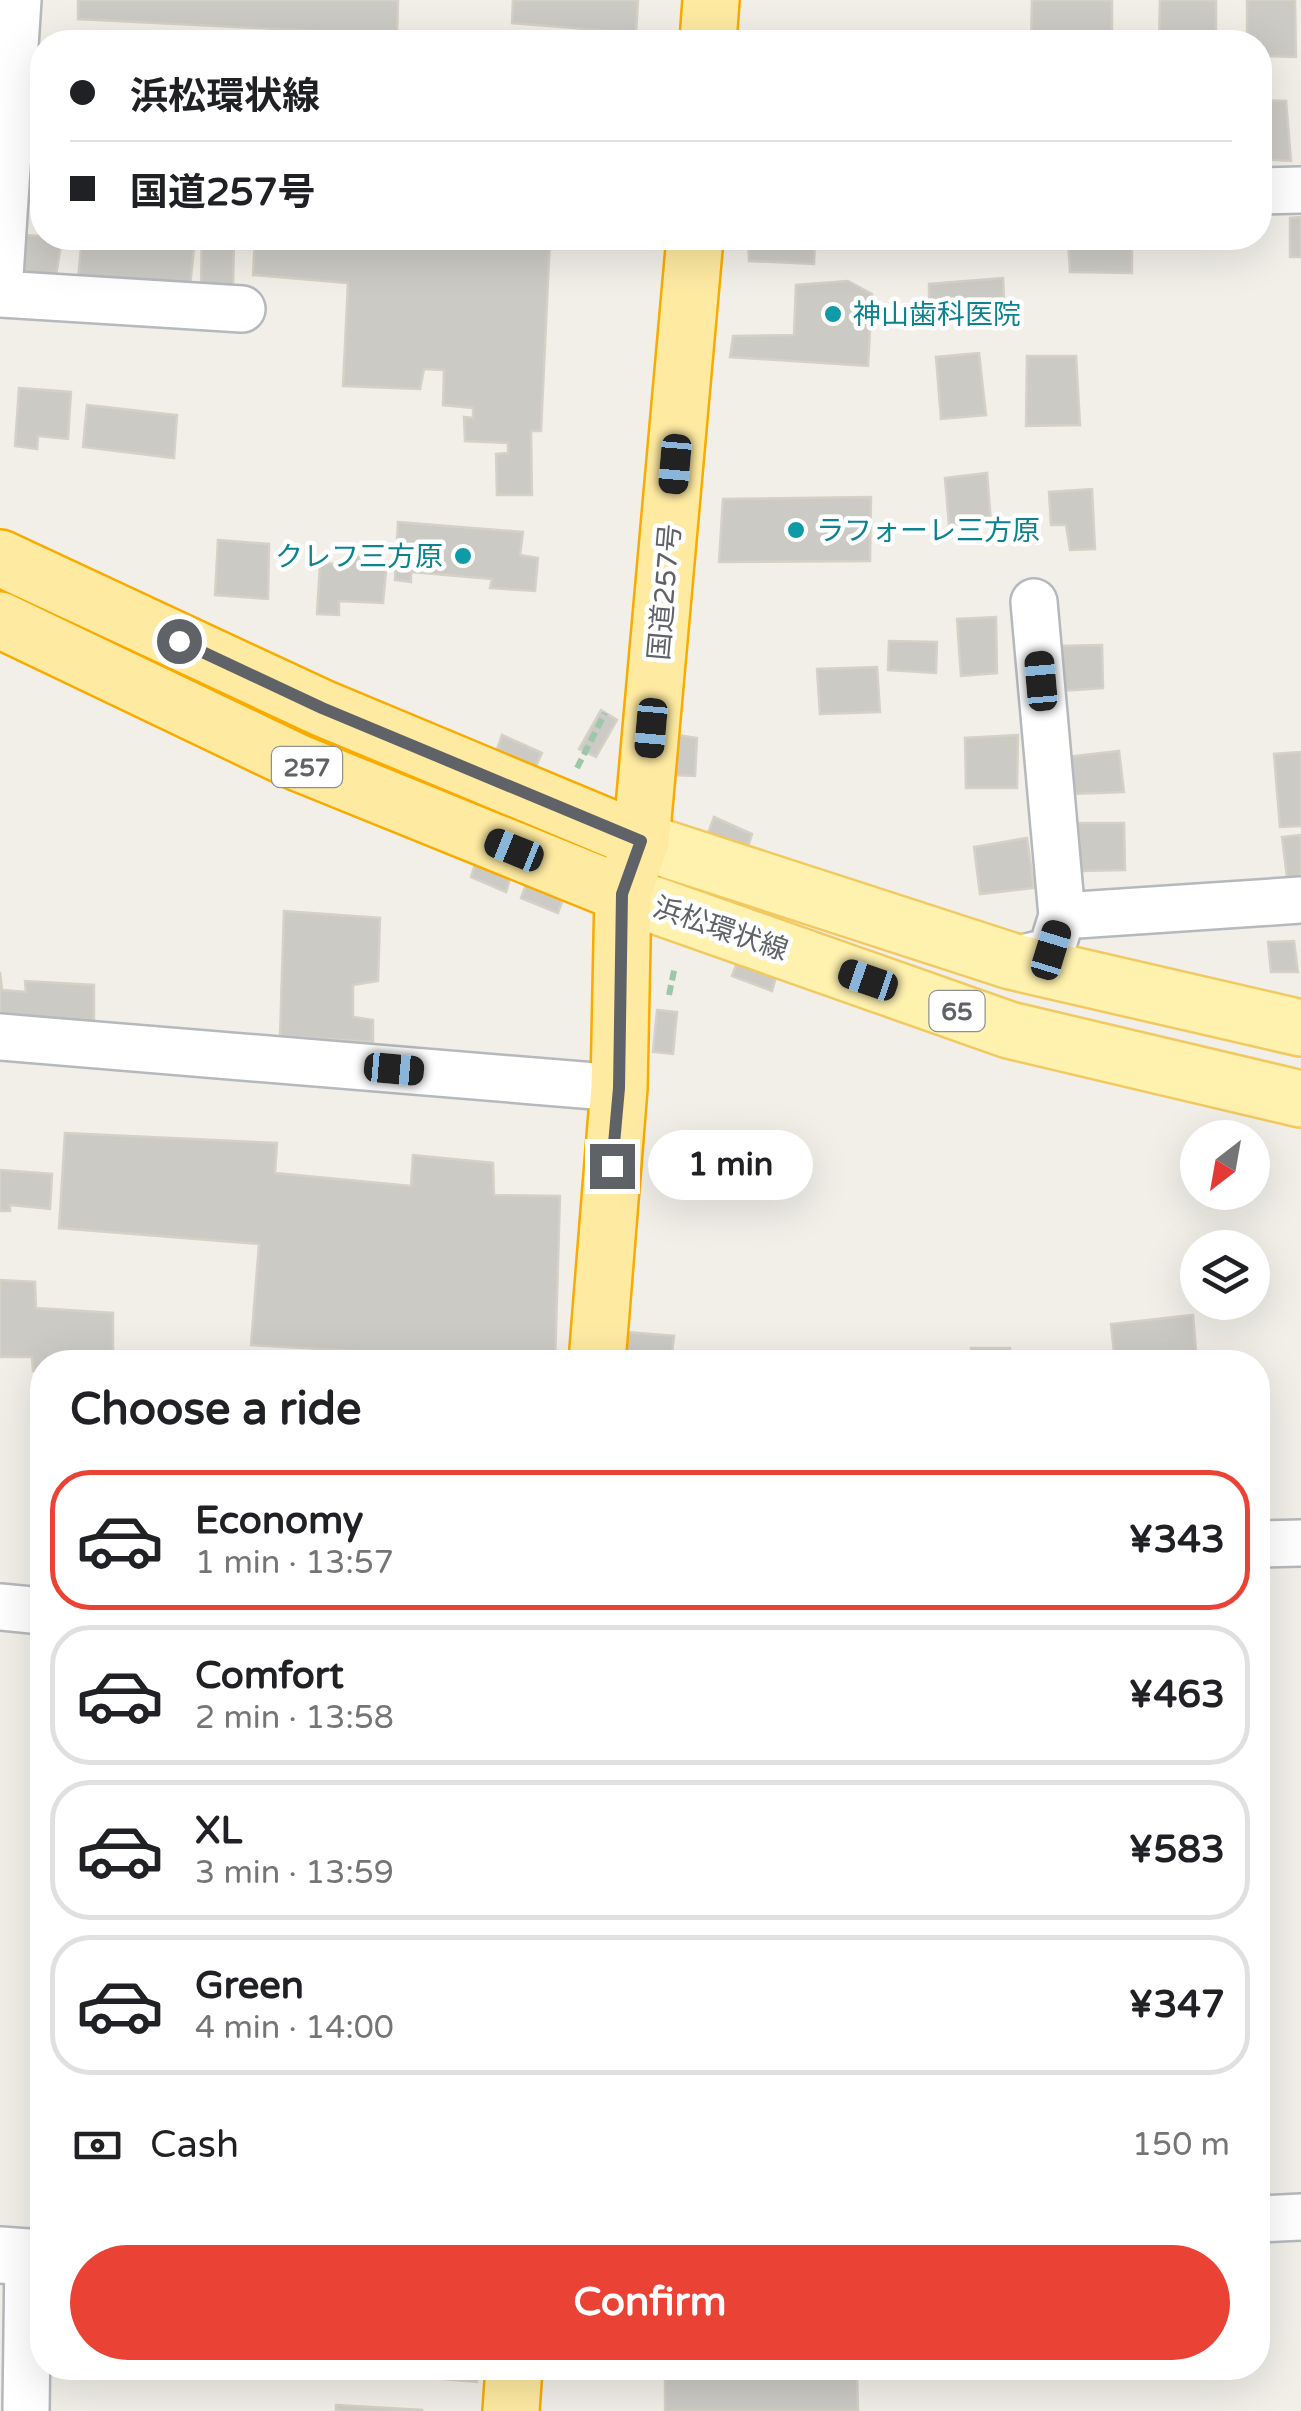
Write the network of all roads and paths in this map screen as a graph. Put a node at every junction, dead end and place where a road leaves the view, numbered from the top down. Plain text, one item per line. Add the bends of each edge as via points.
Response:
1 (18, 0) edge
2 (711, 0) edge
3 (709, 30) edge
4 (4, 179) edge
5 (1272, 190) edge
6 (1301, 190) edge
7 (695, 250) edge
8 (0, 276) edge
9 (0, 294) edge
10 (242, 309) dead end
11 (0, 558) edge
12 (1034, 602) dead end
13 (0, 620) edge
14 (613, 698) dead end
15 (570, 784) dead end
16 (641, 841) junction
17 (622, 894) junction
18 (1301, 900) edge
19 (1062, 916) junction
20 (1011, 961) junction
21 (1301, 1028) edge
22 (0, 1037) edge
23 (619, 1088) junction
24 (1301, 1099) edge
25 (597, 1350) edge
26 (1301, 1543) edge
27 (1270, 1544) edge
28 (0, 1607) edge
29 (30, 1610) edge
30 (1301, 2217) edge
31 (1270, 2218) edge
32 (24, 2257) edge
33 (513, 2380) edge
34 (26, 2411) edge
35 (510, 2411) edge

1 - 4 street
2 - 3 highway
4 - 8 street
5 - 6 street
7 - 16 highway, 国道257号
9 - 10 street
11 - 16 highway, 浜松環状線 / 257 via 322,708
12 - 19 street
13 - 17 highway, 浜松環状線 / 257 via 298,763
14 - 15 path
16 - 17 highway, 国道257号
16 - 20 main road, 浜松環状線 / 65
17 - 23 highway, 国道257号
17 - 24 main road, 浜松環状線 / 65 via 1009,1030
18 - 19 street
19 - 20 street via 1051,950
20 - 21 main road, 浜松環状線 / 65
22 - 23 street
23 - 25 highway, 国道257号
26 - 27 street
28 - 29 street
30 - 31 street
32 - 34 street
33 - 35 highway

